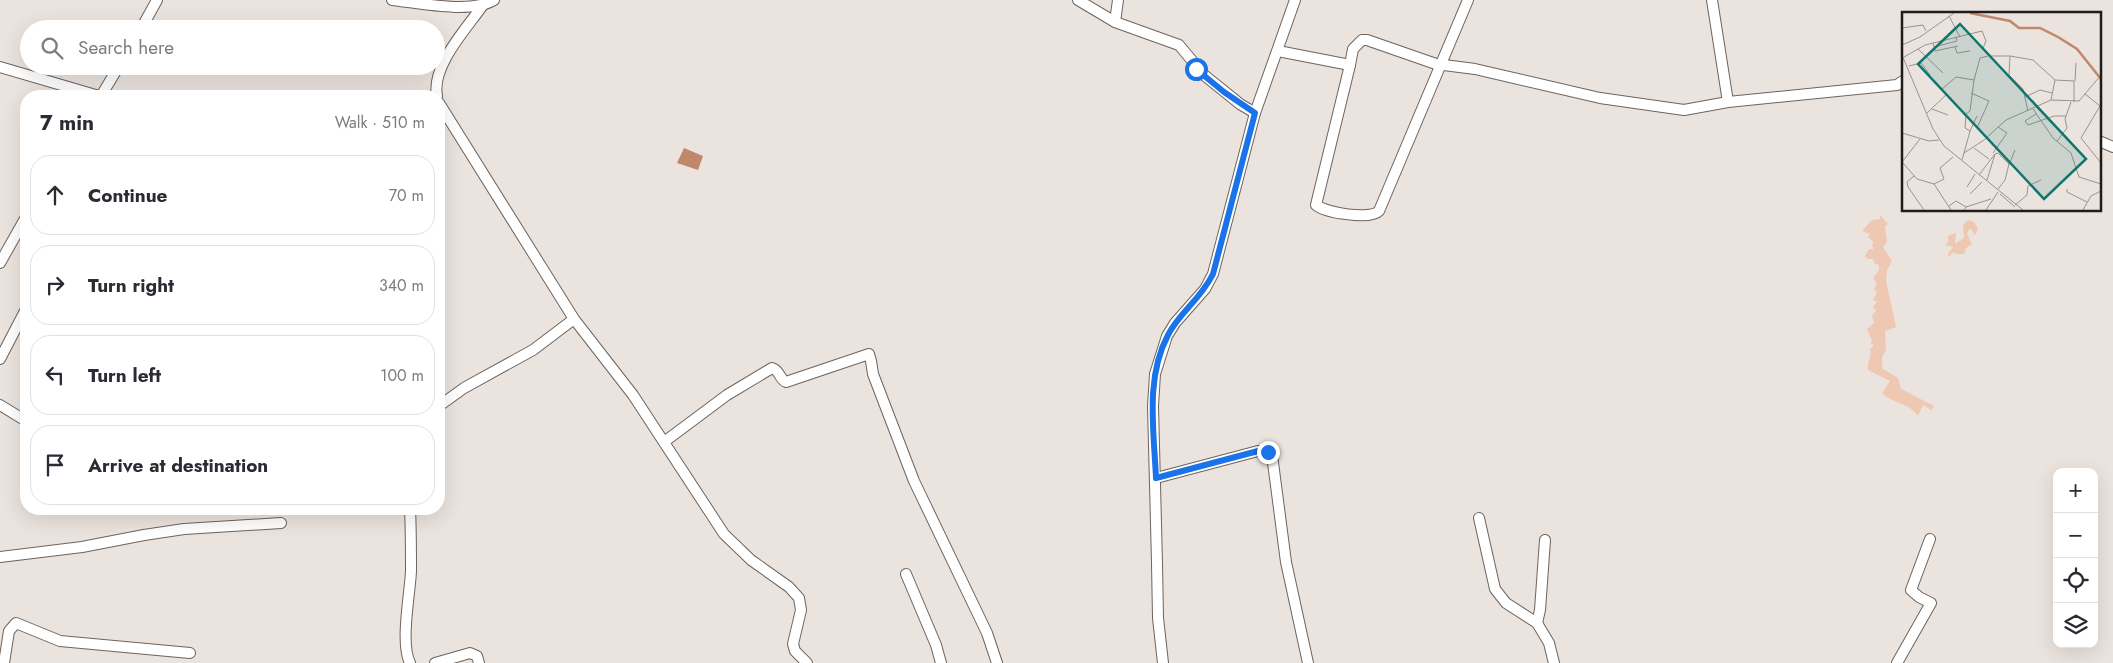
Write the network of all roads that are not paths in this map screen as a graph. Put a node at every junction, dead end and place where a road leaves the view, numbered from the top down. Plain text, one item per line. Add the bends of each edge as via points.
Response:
1 (157, 0) edge
2 (392, 0) edge
3 (494, 0) edge
4 (1078, 0) edge
5 (1118, 0) edge
6 (1295, 0) edge
7 (1468, 0) edge
8 (1712, 0) edge
9 (483, 5) junction
10 (146, 20) edge
11 (1115, 22) junction
12 (1278, 51) junction
13 (445, 61) edge
14 (1350, 65) junction
15 (1441, 65) junction
16 (0, 67) edge
17 (20, 73) edge
18 (28, 75) edge
19 (113, 75) edge
20 (439, 75) edge
21 (1902, 82) edge
22 (79, 90) edge
23 (104, 90) edge
24 (436, 90) edge
25 (1728, 102) junction
26 (445, 113) edge
27 (1255, 113) junction
28 (2100, 141) edge
29 (2113, 147) edge
30 (20, 228) edge
31 (0, 263) edge
32 (574, 319) junction
33 (20, 321) edge
34 (0, 359) edge
35 (445, 402) edge
36 (0, 405) edge
37 (20, 417) edge
38 (664, 442) junction
39 (1156, 478) junction
40 (410, 515) edge
41 (1479, 518) dead end
42 (281, 523) dead end
43 (1930, 539) dead end
44 (1545, 540) dead end
45 (0, 557) edge
46 (906, 574) dead end
47 (1537, 623) junction
48 (190, 652) dead end
49 (4, 663) edge
50 (410, 663) edge
51 (435, 663) edge
52 (479, 663) edge
53 (807, 663) edge
54 (941, 663) edge
55 (998, 663) edge
56 (1163, 663) edge
57 (1308, 663) edge
58 (1554, 663) edge
59 (1897, 663) edge

1 - 10 street
2 - 9 street via 452,6
3 - 9 street
4 - 11 street
5 - 11 street
6 - 12 street
7 - 15 street
8 - 25 street
9 - 13 street
11 - 27 street via 1179,45 1196,69
12 - 14 street
12 - 27 street
14 - 15 street via 1353,49 1362,40
14 - 15 street via 1316,205 1323,209 1371,216 1379,211
15 - 25 street via 1670,109 1693,110
16 - 17 street
18 - 22 street
19 - 23 street
20 - 24 street
21 - 25 street
26 - 32 street
27 - 39 street via 1213,274 1205,290 1175,323 1157,364 1153,406
28 - 29 street
30 - 31 street
32 - 35 street via 533,350
32 - 38 street via 633,395
33 - 34 street
36 - 37 street
38 - 53 street via 730,541 799,598 800,610 793,644 795,651
38 - 55 street via 727,395 772,368 786,382 869,354 872,374 914,481 987,633
39 - 56 street via 1158,609
39 - 57 street via 1258,451 1265,450 1272,455 1286,562
40 - 50 street via 411,572 406,636
41 - 47 street via 1495,589 1506,603
42 - 45 street via 184,530 82,548
43 - 59 street via 1911,590 1931,604
44 - 47 street
46 - 54 street
47 - 58 street via 1549,643
48 - 49 street via 60,641 16,623 9,631
51 - 52 street via 470,653 479,658

